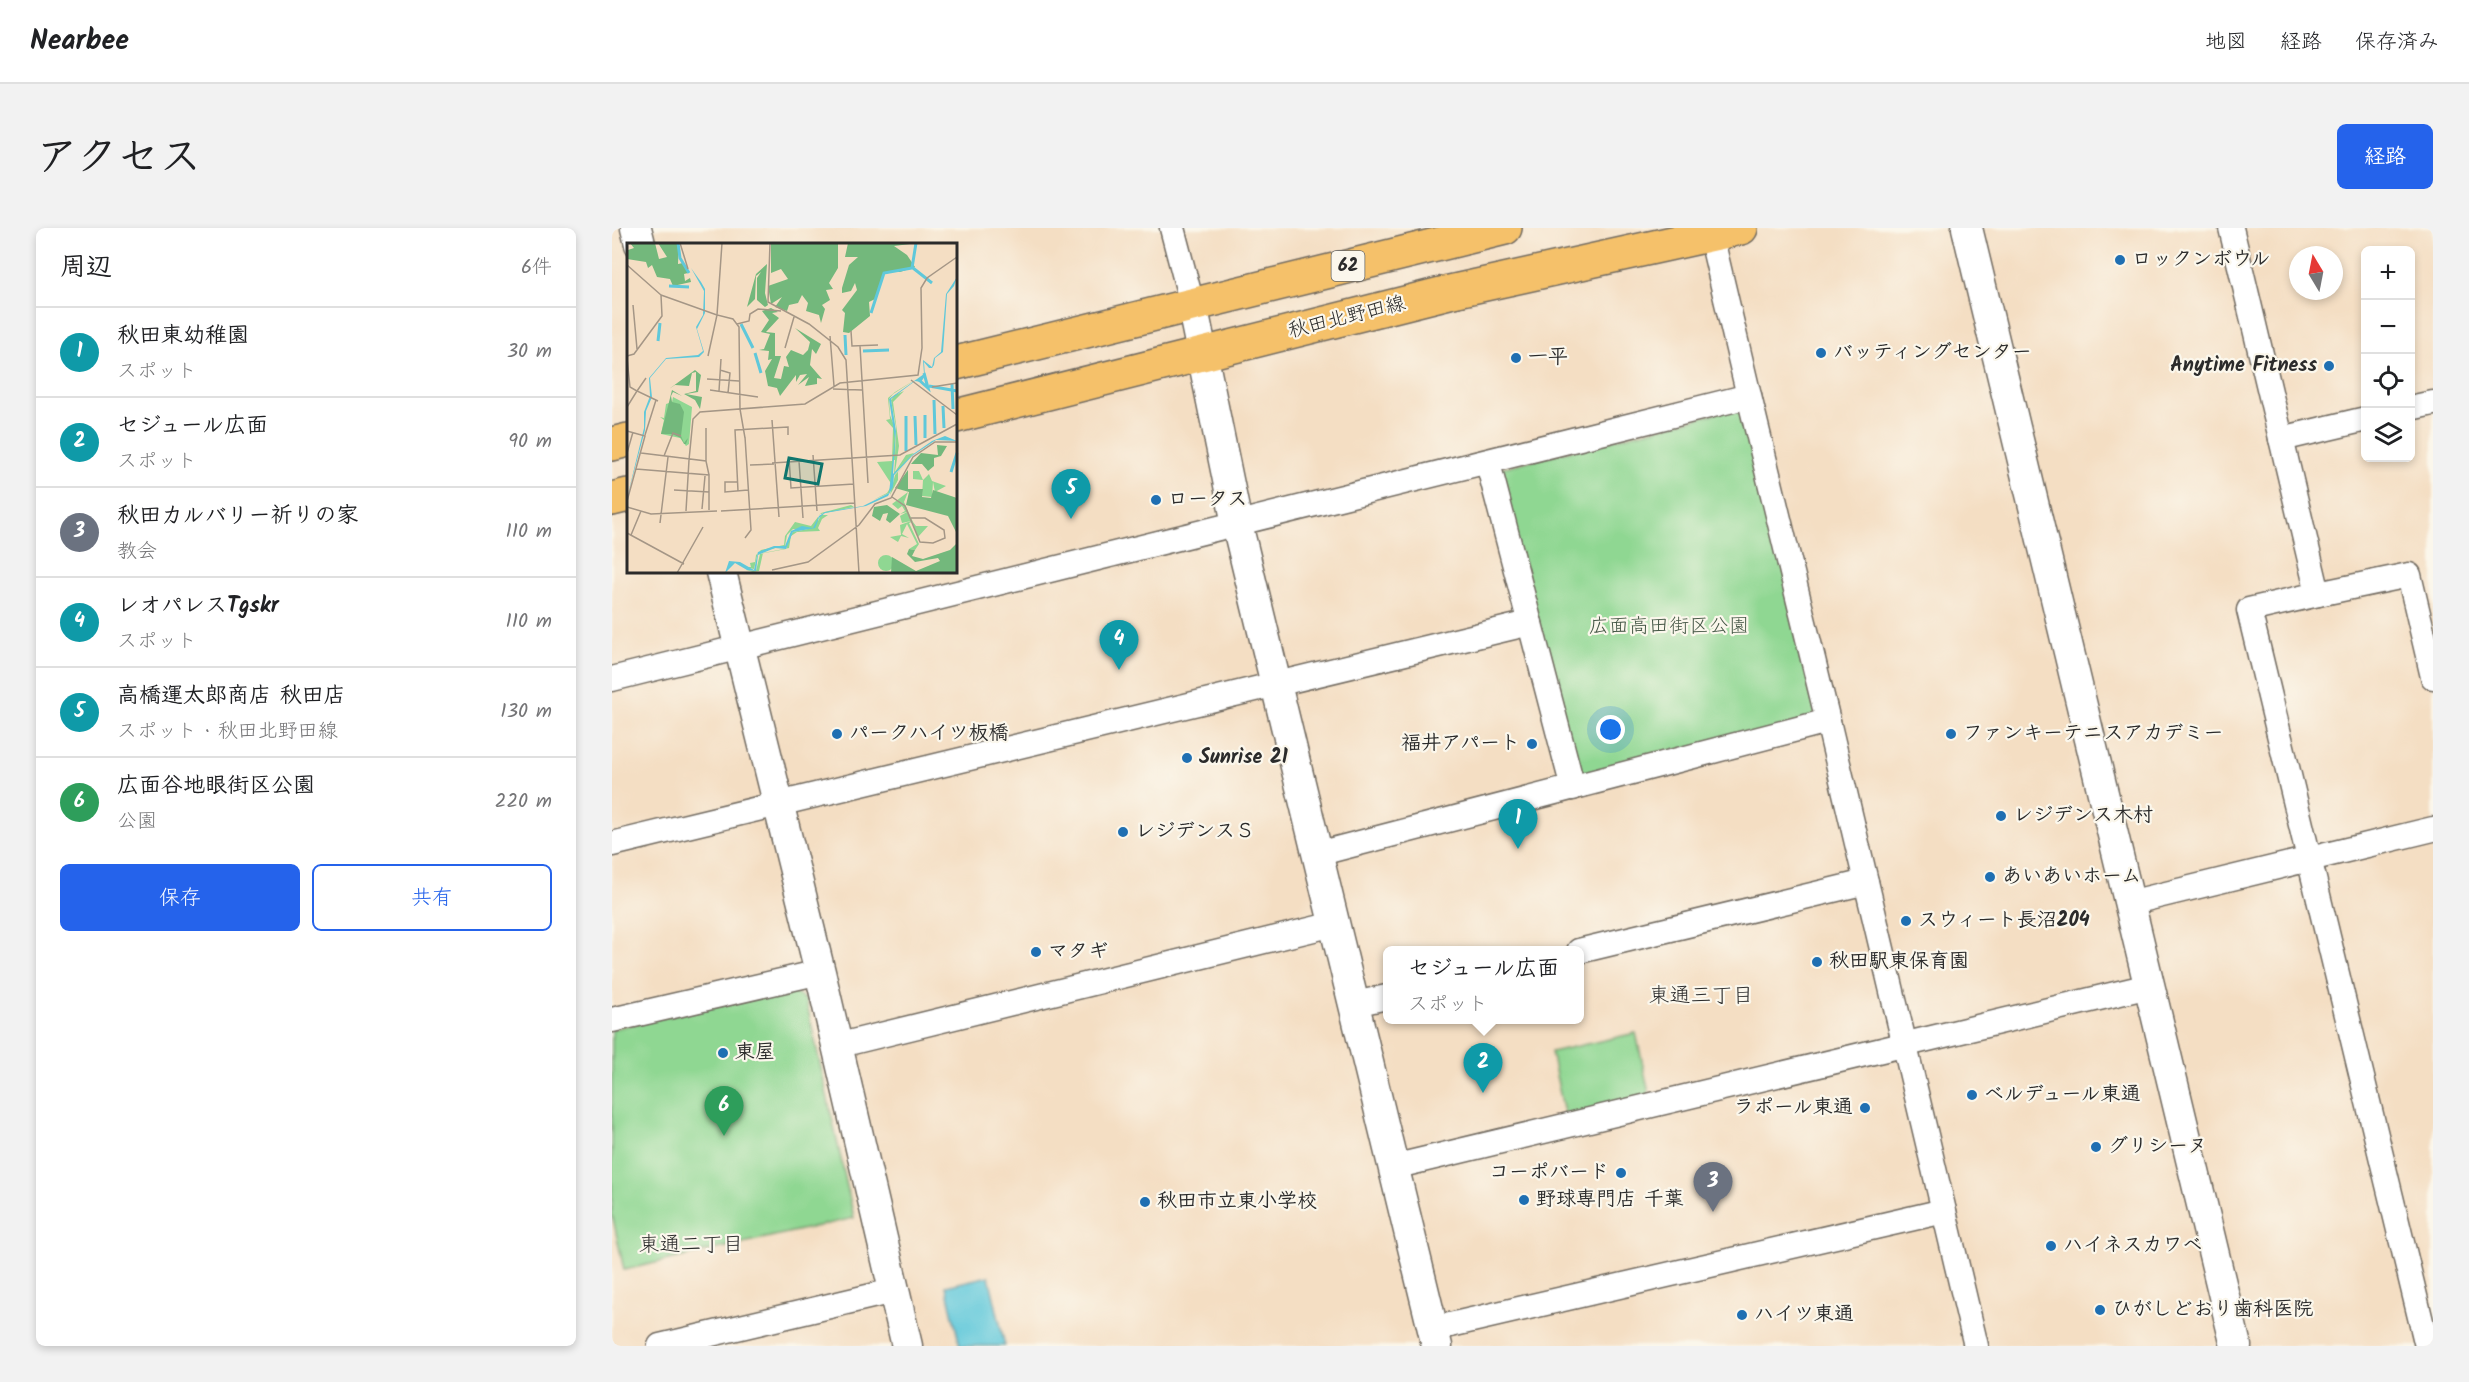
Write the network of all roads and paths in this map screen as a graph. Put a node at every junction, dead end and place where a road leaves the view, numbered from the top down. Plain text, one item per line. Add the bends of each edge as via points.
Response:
1 (636, 228) edge
2 (1172, 228) edge
3 (1505, 228) edge
4 (1967, 228) edge
5 (2231, 228) edge
6 (1726, 232) edge
7 (640, 243) edge
8 (1192, 304) junction
9 (1202, 354) junction
10 (957, 363) edge
11 (1749, 396) junction
12 (2433, 403) edge
13 (2415, 407) edge
14 (957, 416) edge
15 (2361, 420) edge
16 (2281, 439) junction
17 (627, 440) edge
18 (612, 444) edge
19 (1488, 463) junction
20 (627, 495) edge
21 (612, 499) edge
22 (1237, 524) junction
23 (721, 573) edge
24 (2318, 594) junction
25 (1530, 623) junction
26 (740, 649) junction
27 (2433, 677) edge
28 (612, 679) edge
29 (1276, 685) junction
30 (1828, 721) junction
31 (1573, 788) junction
32 (778, 804) junction
33 (2433, 830) edge
34 (612, 844) edge
35 (1317, 854) junction
36 (2307, 860) junction
37 (1866, 882) junction
38 (2129, 903) junction
39 (1334, 924) junction
40 (1584, 950) edge
41 (820, 972) junction
42 (2150, 986) junction
43 (1383, 998) edge
44 (1354, 1004) junction
45 (612, 1020) edge
46 (1905, 1045) junction
47 (836, 1046) junction
48 (1393, 1167) junction
49 (1944, 1211) junction
50 (893, 1291) junction
51 (1435, 1338) edge
52 (660, 1346) edge
53 (907, 1346) edge
54 (1976, 1346) edge
55 (2236, 1346) edge
56 (2427, 1346) edge

1 - 7 street
2 - 8 street
3 - 8 main road, 62
4 - 38 street
5 - 16 street
6 - 9 main road, 秋田北野田線 via 1449,292
6 - 11 street
8 - 9 street
8 - 10 main road, 62
9 - 14 main road, 秋田北野田線
9 - 22 street
11 - 19 street
11 - 30 street
12 - 13 street
15 - 16 street
16 - 24 street
17 - 18 main road
19 - 22 street
19 - 25 street
20 - 21 main road
22 - 26 street
22 - 29 street
23 - 26 street
24 - 27 street via 2409,574
24 - 36 street via 2248,610
25 - 29 street
25 - 31 street
26 - 28 street
26 - 32 street
29 - 32 street
29 - 35 street
30 - 31 street
30 - 37 street
31 - 35 street
32 - 34 street
32 - 41 street
33 - 36 street
35 - 39 street
36 - 38 street
36 - 56 street
37 - 40 street
37 - 46 street
38 - 42 street
39 - 44 street
39 - 47 street
41 - 45 street
41 - 47 street
42 - 46 street
42 - 55 street
43 - 44 street
44 - 48 street
46 - 48 street
46 - 49 street
47 - 50 street
48 - 51 street
49 - 51 street
49 - 54 street
50 - 52 street
50 - 53 street

